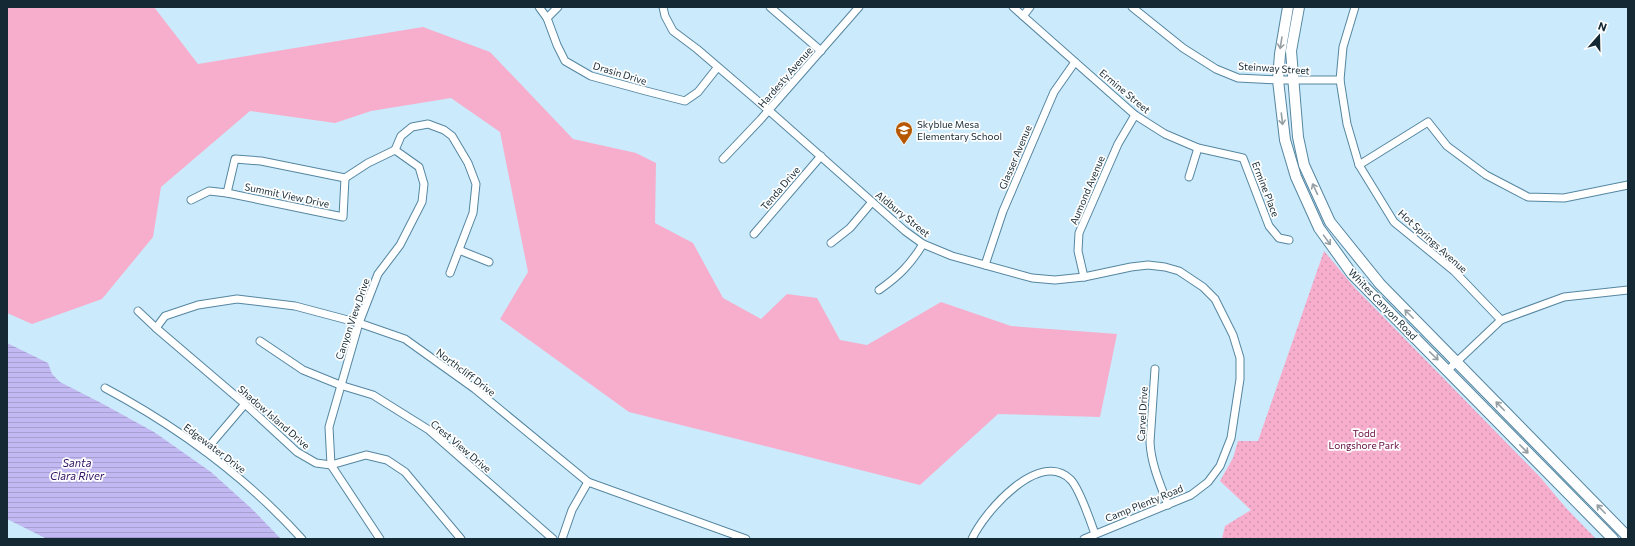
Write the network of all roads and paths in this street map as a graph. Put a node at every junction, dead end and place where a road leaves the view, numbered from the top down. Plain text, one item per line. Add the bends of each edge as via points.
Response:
1 (539, 7) edge
2 (558, 7) edge
3 (664, 7) edge
4 (770, 7) edge
5 (859, 7) edge
6 (1013, 7) edge
7 (1030, 7) edge
8 (1132, 7) edge
9 (1288, 7) edge
10 (1299, 7) edge
11 (1355, 7) edge
12 (1023, 16) junction
13 (547, 18) junction
14 (821, 51) junction
15 (1075, 62) junction
16 (717, 68) junction
17 (1278, 80) junction
18 (1292, 80) junction
19 (1340, 80) junction
20 (768, 111) junction
21 (1135, 115) junction
22 (1198, 148) junction
23 (395, 150) junction
24 (821, 156) junction
25 (723, 158) dead end
26 (1243, 158) joint
27 (1359, 165) junction
28 (1189, 177) dead end
29 (345, 178) junction
30 (1628, 185) edge
31 (227, 193) junction
32 (190, 200) dead end
33 (872, 202) junction
34 (754, 234) dead end
35 (1289, 240) dead end
36 (831, 243) dead end
37 (923, 244) junction
38 (459, 250) junction
39 (489, 262) dead end
40 (985, 265) junction
41 (450, 273) dead end
42 (1084, 277) junction
43 (879, 290) dead end
44 (1628, 290) edge
45 (138, 310) dead end
46 (1501, 320) junction
47 (1227, 321) joint
48 (360, 323) junction
49 (156, 328) junction
50 (260, 341) dead end
51 (1457, 362) junction
52 (1154, 369) dead end
53 (1448, 370) junction
54 (340, 385) junction
55 (104, 388) dead end
56 (244, 404) junction
57 (205, 451) junction
58 (331, 466) junction
59 (588, 482) junction
60 (1168, 505) junction
61 (1095, 534) junction
62 (1628, 537) edge
63 (302, 539) edge
64 (380, 539) edge
65 (461, 539) edge
66 (553, 539) edge
67 (562, 539) edge
68 (746, 539) edge
69 (972, 539) edge
70 (1084, 539) edge
71 (1613, 539) edge

1 - 13 street, Drasin Drive
2 - 13 street
3 - 16 street, Aldbury Street via 665,16 673,31
4 - 14 street
5 - 14 street, Hardesty Avenue
6 - 12 street, Ermine Street
7 - 12 street
8 - 17 street, Steinway Street via 1183,48 1216,69 1238,78
9 -> 17 main road, Whites Canyon Road
10 - 18 main road, Whites Canyon Road via 1291,51
11 - 19 street, Hot Springs Avenue via 1343,46
12 - 15 street, Ermine Street
13 - 16 street, Drasin Drive via 565,61 591,76 685,100 698,92
14 - 20 street, Hardesty Avenue
15 - 21 street, Ermine Street
15 - 40 street, Glasser Avenue via 1054,92 1002,211
16 - 20 street, Aldbury Street
17 - 18 street, Steinway Street
17 -> 53 main road, Whites Canyon Road via 1285,140 1296,177 1319,228 1352,274
18 - 19 street, Steinway Street
51 -> 18 main road, Whites Canyon Road via 1380,284 1330,222 1304,165 1298,137
19 - 27 street, Hot Springs Avenue via 1347,124
20 - 24 street, Aldbury Street
20 - 25 street, Hardesty Avenue
21 - 22 street, Ermine Street via 1165,134
21 - 42 street, Aumond Avenue via 1118,144 1079,233 1078,251
22 - 26 street, Ermine Street
22 - 28 street
23 - 29 street
23 - 38 street via 401,136 412,127 428,124 444,130 460,146 476,184 473,213
23 - 48 street, Canyon View Drive via 419,167 424,184 422,202 400,245 378,274
24 - 33 street, Aldbury Street
24 - 34 street, Tenda Drive
26 - 35 street, Ermine Place via 1269,226 1279,238
27 - 30 street via 1428,122 1448,146 1469,163 1528,197 1564,198
27 - 46 street, Hot Springs Avenue via 1394,222 1454,271
29 - 31 street via 261,161 235,159
29 - 31 street, Summit View Drive via 343,217
31 - 32 street, Summit View Drive via 208,191
33 - 36 street via 850,228
33 - 37 street, Aldbury Street
37 - 40 street, Aldbury Street via 952,256
37 - 43 street via 909,266
38 - 39 street
38 - 41 street
40 - 42 street, Aldbury Street via 1032,278 1054,280
42 - 47 street, Aldbury Street via 1131,267 1165,266 1179,271 1203,286 1215,299
44 - 46 street via 1564,297
45 - 49 street, Shadow Island Drive
46 - 51 street
47 - 60 street, Camp Plenty Road via 1240,358 1240,379 1231,438 1220,466 1208,482 1192,495
48 - 49 street, Northcliff Drive via 295,306 237,299 198,305 165,316
48 - 54 street, Canyon View Drive
48 - 59 street, Northcliff Drive via 405,339 475,389
49 - 56 street, Shadow Island Drive
50 - 54 street, Crest View Drive via 303,370
51 - 53 street
62 -> 51 main road, Whites Canyon Road
52 - 60 street, Carvel Drive via 1151,453
53 -> 71 main road, Whites Canyon Road
54 - 58 street, Canyon View Drive via 329,427
54 - 66 street, Crest View Drive via 373,395 429,430
55 - 57 street, Edgewater Drive via 158,419
56 - 57 street
56 - 58 street, Shadow Island Drive via 297,452 316,463
57 - 63 street, Edgewater Drive via 272,508
58 - 64 street
58 - 65 street via 366,455 387,460 405,472
59 - 67 street via 572,510
59 - 68 street, Northcliff Drive
60 - 61 street, Camp Plenty Road
61 - 69 street via 1072,481 1062,473 1051,470 1028,478 1003,497 987,514
61 - 70 street, Camp Plenty Road

